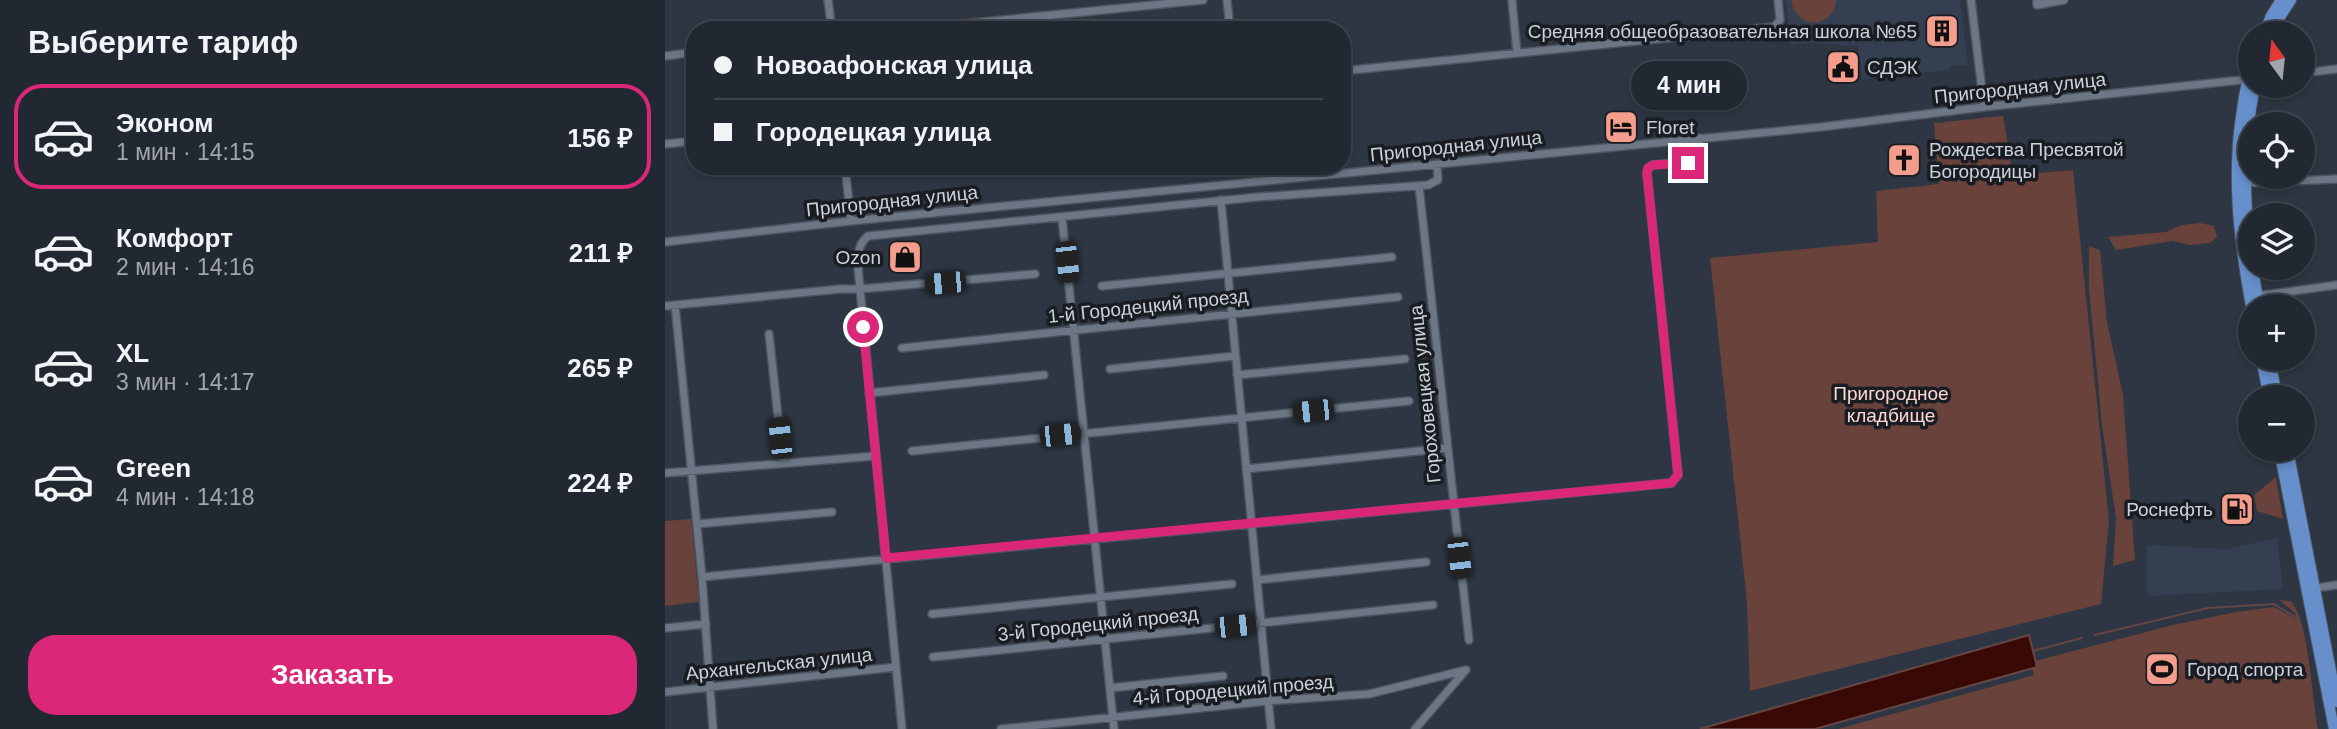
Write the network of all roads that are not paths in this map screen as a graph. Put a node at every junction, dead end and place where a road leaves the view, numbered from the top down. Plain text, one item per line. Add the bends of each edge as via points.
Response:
1 (828, 0) edge
2 (1203, 0) edge
3 (1227, 0) edge
4 (1512, 0) edge
5 (1778, 0) edge
6 (1971, 0) edge
7 (2064, 0) edge
8 (2281, 0) edge
9 (2291, 0) edge
10 (2037, 3) edge
11 (830, 21) edge
12 (1011, 21) edge
13 (1229, 21) edge
14 (2269, 21) edge
15 (2278, 21) edge
16 (686, 53) edge
17 (1517, 53) junction
18 (665, 56) edge
19 (2337, 69) edge
20 (1351, 70) edge
21 (2315, 72) edge
22 (2238, 83) edge
23 (2247, 98) edge
24 (1985, 107) junction
25 (1699, 138) junction
26 (686, 142) edge
27 (665, 144) edge
28 (1437, 164) junction
29 (1351, 173) edge
30 (846, 175) edge
31 (1326, 175) edge
32 (2337, 178) edge
33 (2315, 179) edge
34 (1256, 182) junction
35 (1419, 186) junction
36 (1258, 197) junction
37 (1221, 200) junction
38 (1048, 202) junction
39 (1062, 217) junction
40 (1049, 218) junction
41 (851, 221) junction
42 (665, 242) edge
43 (1392, 257) dead end
44 (1035, 274) dead end
45 (1228, 275) junction
46 (2337, 285) edge
47 (1102, 286) dead end
48 (860, 289) junction
49 (2249, 294) edge
50 (2293, 294) edge
51 (1398, 297) dead end
52 (675, 305) junction
53 (665, 306) edge
54 (1231, 313) junction
55 (1073, 330) junction
56 (769, 334) dead end
57 (902, 348) dead end
58 (1235, 356) junction
59 (1405, 359) dead end
60 (1110, 369) dead end
61 (1044, 375) dead end
62 (1237, 375) junction
63 (870, 393) junction
64 (1409, 401) dead end
65 (1241, 418) junction
66 (1084, 433) junction
67 (1447, 448) junction
68 (912, 451) dead end
69 (875, 456) junction
70 (2282, 462) edge
71 (2290, 462) edge
72 (783, 463) junction
73 (1246, 469) junction
74 (691, 471) junction
75 (665, 473) edge
76 (1453, 503) junction
77 (832, 512) dead end
78 (1251, 523) junction
79 (697, 524) junction
80 (1095, 538) junction
81 (886, 558) junction
82 (1426, 562) dead end
83 (702, 577) junction
84 (1257, 580) junction
85 (1232, 583) dead end
86 (2337, 585) edge
87 (2311, 589) junction
88 (1101, 598) junction
89 (1433, 605) dead end
90 (932, 614) dead end
91 (1261, 623) junction
92 (706, 624) junction
93 (665, 628) edge
94 (1106, 639) junction
95 (1469, 640) dead end
96 (933, 657) dead end
97 (896, 667) junction
98 (1223, 676) dead end
99 (710, 687) junction
100 (1110, 688) junction
101 (665, 692) edge
102 (1268, 701) junction
103 (2337, 702) edge
104 (1113, 718) junction
105 (713, 729) edge
106 (902, 729) edge
107 (1001, 729) edge
108 (1114, 729) edge
109 (1271, 729) edge
110 (1415, 729) edge
111 (2334, 729) edge

1 - 11 street
2 - 12 street
3 - 13 street
4 - 17 street
5 - 17 street via 1779,25 1774,27
6 - 24 street
7 - 10 street
8 - 14 main road
9 - 15 main road
16 - 18 street
17 - 20 street
19 - 21 street
22 - 24 street, Пригородная улица
23 - 49 main road via 2237,142 2236,183
24 - 25 street, Пригородная улица
25 - 28 street, Пригородная улица
25 - 76 street via 1700,152 1694,161 1653,165 1647,173 1676,480
26 - 27 street
28 - 29 street, Пригородная улица
28 - 35 street via 1438,180
30 - 41 street
31 - 34 street, Пригородная улица
32 - 33 street
34 - 36 street
34 - 38 street, Пригородная улица
35 - 36 street
35 - 67 street, Гороховецкая улица
36 - 37 street
37 - 39 street
37 - 45 street
38 - 40 street
38 - 41 street, Пригородная улица
39 - 40 street
39 - 55 street
40 - 48 street via 868,236 858,249
41 - 42 street, Пригородная улица
43 - 45 street
44 - 48 street
45 - 47 street
45 - 54 street
46 - 50 street
48 - 52 street
48 - 63 street
51 - 54 street, 1-й Городецкий проезд
52 - 53 street
52 - 74 street
54 - 55 street, 1-й Городецкий проезд
54 - 58 street
55 - 57 street, 1-й Городецкий проезд
55 - 66 street
56 - 72 street
58 - 60 street
58 - 62 street
59 - 62 street
61 - 63 street
62 - 65 street
63 - 69 street
64 - 65 street
65 - 66 street
65 - 73 street
66 - 68 street
66 - 80 street
67 - 73 street
67 - 76 street, Гороховецкая улица
69 - 72 street
69 - 81 street
70 - 87 main road
71 - 87 main road
72 - 74 street
73 - 78 street
74 - 75 street
74 - 79 street
76 - 78 street
76 - 95 street, Гороховецкая улица
77 - 79 street
78 - 80 street
78 - 84 street
79 - 83 street
80 - 81 street
80 - 88 street
81 - 83 street
81 - 97 street
82 - 84 street
83 - 92 street
84 - 91 street
85 - 88 street
86 - 87 street
87 - 103 main road
87 - 111 main road
88 - 90 street
88 - 94 street
89 - 91 street, 3-й Городецкий проезд
91 - 94 street, 3-й Городецкий проезд
91 - 102 street
92 - 93 street
92 - 99 street
94 - 96 street, 3-й Городецкий проезд
94 - 100 street
97 - 99 street, Архангельская улица
97 - 106 street
98 - 100 street
99 - 101 street, Архангельская улица
99 - 105 street
100 - 104 street
102 - 104 street, 4-й Городецкий проезд
102 - 109 street
102 - 110 street, 4-й Городецкий проезд via 1369,694 1466,670
104 - 107 street, 4-й Городецкий проезд
104 - 108 street

